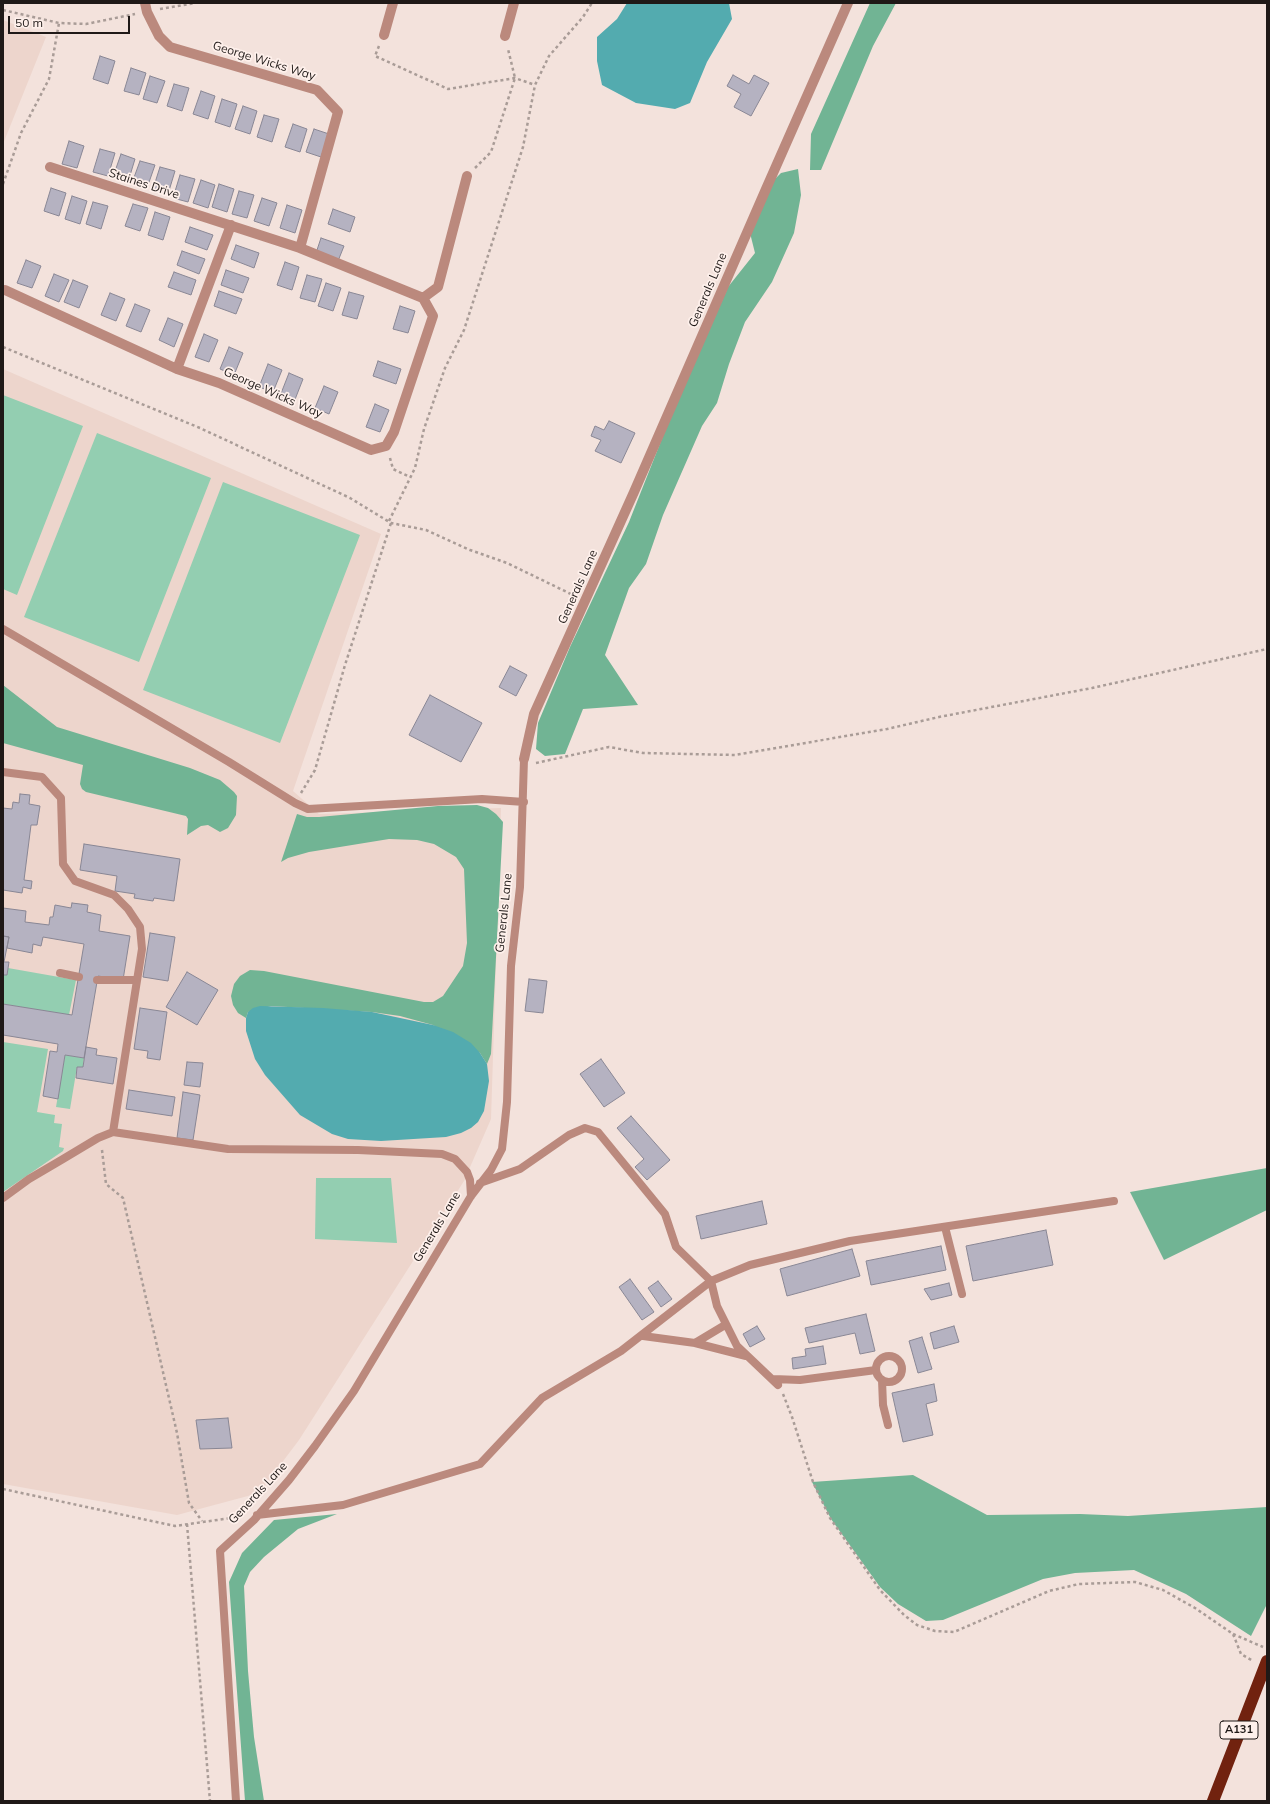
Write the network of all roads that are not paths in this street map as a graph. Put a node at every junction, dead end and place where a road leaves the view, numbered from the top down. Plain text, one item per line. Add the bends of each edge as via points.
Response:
1 (393, 3) edge
2 (514, 3) edge
3 (848, 3) edge
4 (146, 7) edge
5 (384, 35) road end
6 (505, 36) road end
7 (50, 167) dead end
8 (467, 176) road end
9 (231, 225) junction
10 (300, 248) junction
11 (5, 290) dead end
12 (423, 298) junction
13 (177, 370) junction
14 (3, 629) edge
15 (524, 762) joint
16 (3, 772) edge
17 (524, 802) junction
18 (60, 973) dead end
19 (79, 977) dead end
20 (97, 980) dead end
21 (136, 980) junction
22 (113, 1132) junction
23 (480, 1184) junction
24 (471, 1196) junction
25 (3, 1198) edge
26 (1114, 1201) dead end
27 (945, 1227) junction
28 (711, 1281) junction
29 (962, 1294) dead end
30 (725, 1325) junction
31 (643, 1336) junction
32 (694, 1342) junction
33 (747, 1357) junction
34 (876, 1370) junction
35 (882, 1380) junction
36 (888, 1425) dead end
37 (257, 1515) junction
38 (1266, 1664) edge
39 (236, 1801) edge
40 (1213, 1801) edge

1 - 5 street
2 - 6 street
3 - 15 street, Generals Lane via 534,714
4 - 10 street, George Wicks Way via 159,36 170,47 317,90 338,112
7 - 9 street, Staines Drive
8 - 12 street via 438,287
9 - 10 street, Staines Drive
9 - 13 street
10 - 12 street
11 - 13 street, George Wicks Way
12 - 13 street, George Wicks Way via 433,316 394,432 386,446 371,450 219,383
14 - 17 lane via 308,809 482,799
15 - 17 lane, Generals Lane
16 - 21 lane via 42,777 61,798 63,864 75,881 114,895 128,909 140,927 142,949
17 - 23 lane, Generals Lane via 520,887 512,966 507,1102 502,1149
18 - 19 lane
20 - 21 lane
21 - 22 lane
22 - 24 lane via 228,1149 358,1150 442,1154 455,1159 467,1172
22 - 25 lane via 98,1138 29,1179
23 - 24 lane, Generals Lane
23 - 28 lane via 520,1169 569,1135 585,1128 598,1132 665,1214 676,1247
24 - 37 lane, Generals Lane via 354,1391 289,1480
26 - 27 lane
27 - 28 lane via 850,1241 750,1264
27 - 29 lane
28 - 30 lane
28 - 31 lane
30 - 32 lane
30 - 33 lane via 737,1346
31 - 32 lane
31 - 37 lane via 621,1352 542,1398 480,1464 343,1505
32 - 33 lane
33 - 34 lane via 776,1382
34 - 35 lane
34 - 35 lane via 879,1361 887,1356 900,1361 900,1377 891,1382
35 - 36 lane via 883,1406
37 - 39 lane, Generals Lane via 220,1551
38 - 40 highway, A131

